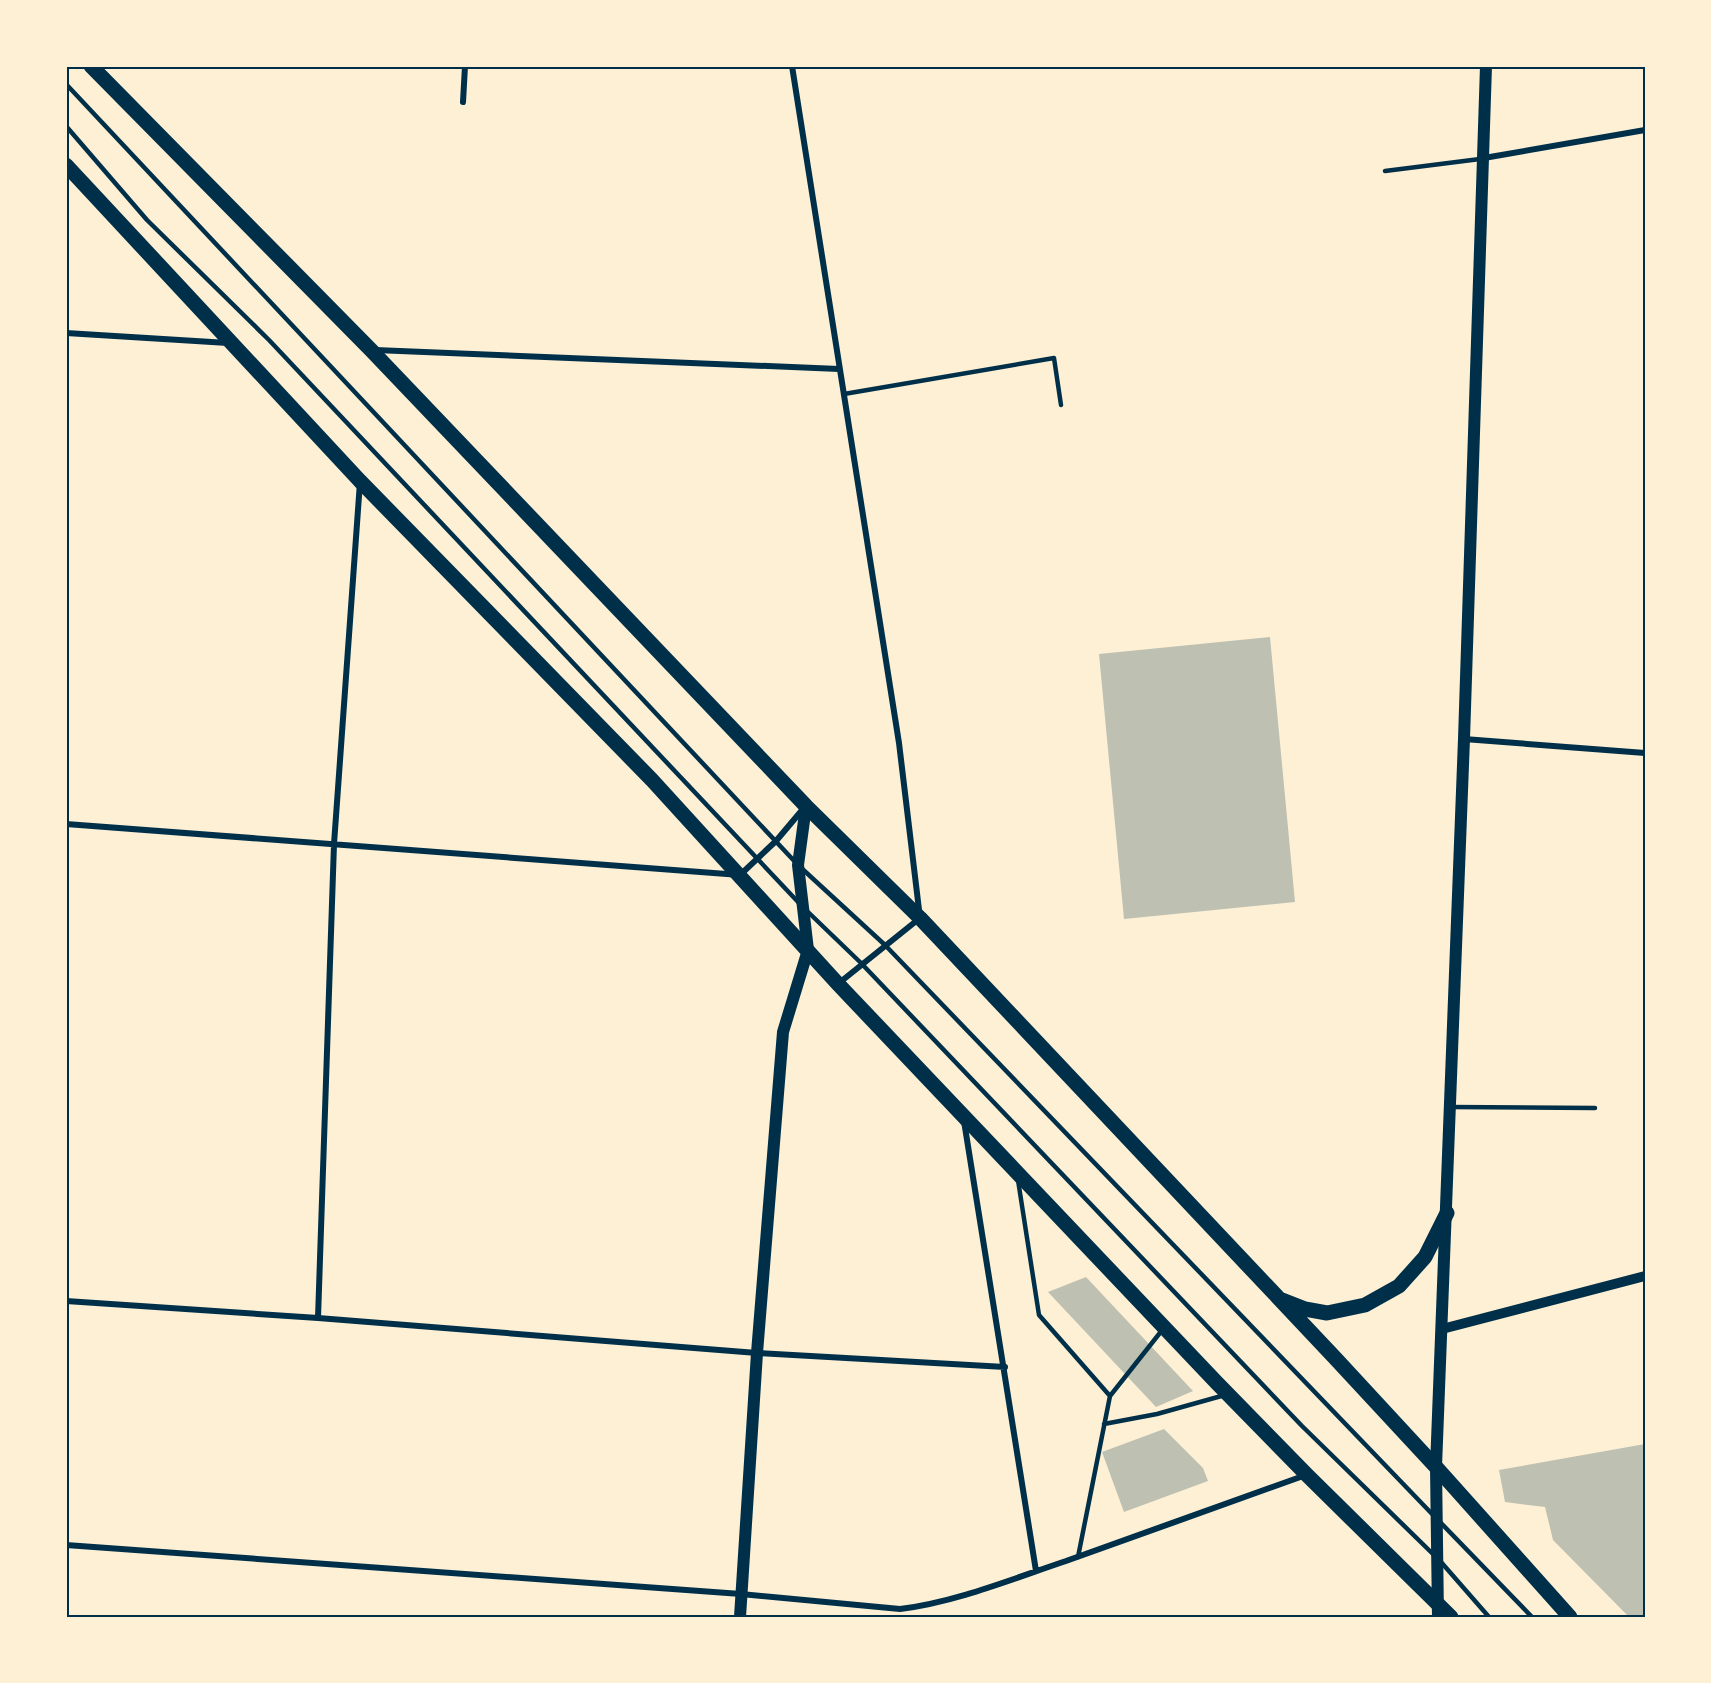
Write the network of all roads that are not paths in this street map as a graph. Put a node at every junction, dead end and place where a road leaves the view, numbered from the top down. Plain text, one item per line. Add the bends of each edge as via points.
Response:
1 (91, 66) edge
2 (465, 66) edge
3 (792, 66) edge
4 (1486, 66) edge
5 (66, 84) edge
6 (463, 102) dead end
7 (66, 126) edge
8 (1645, 130) edge
9 (1484, 158) junction
10 (66, 165) edge
11 (1385, 171) dead end
12 (66, 333) edge
13 (232, 343) junction
14 (371, 350) junction
15 (839, 369) junction
16 (843, 394) junction
17 (1061, 405) dead end
18 (360, 481) junction
19 (1464, 739) junction
20 (1645, 753) edge
21 (806, 806) junction
22 (66, 824) edge
23 (776, 841) junction
24 (334, 844) junction
25 (757, 860) junction
26 (798, 865) junction
27 (740, 875) junction
28 (801, 905) junction
29 (920, 918) junction
30 (885, 945) junction
31 (808, 950) junction
32 (861, 963) junction
33 (838, 984) junction
34 (1451, 1107) junction
35 (1595, 1108) dead end
36 (963, 1115) junction
37 (1016, 1172) junction
38 (1447, 1213) junction
39 (1645, 1276) edge
40 (1276, 1297) junction
41 (66, 1301) edge
42 (318, 1318) junction
43 (1165, 1327) junction
44 (1442, 1329) junction
45 (757, 1353) junction
46 (1005, 1367) junction
47 (1228, 1394) junction
48 (1110, 1396) junction
49 (1104, 1424) junction
50 (1436, 1467) junction
51 (1307, 1475) junction
52 (1438, 1520) junction
53 (66, 1545) edge
54 (1078, 1557) junction
55 (1438, 1559) junction
56 (1036, 1571) junction
57 (741, 1594) junction
58 (1438, 1609) edge
59 (740, 1617) edge
60 (1451, 1617) edge
61 (1490, 1617) edge
62 (1532, 1617) edge
63 (1570, 1617) edge

1 - 14 main road
2 - 6 street
3 - 15 street
4 - 9 main road
5 - 23 lane
7 - 25 lane via 147,220 269,340
8 - 9 street
9 - 11 lane
9 - 19 main road
10 - 13 main road
12 - 13 street
13 - 18 main road
14 - 15 street
14 - 21 main road
15 - 16 street
16 - 17 lane via 1054,358
16 - 29 street via 899,743
18 - 24 street
18 - 27 main road
19 - 20 street
19 - 34 main road
21 - 23 street
21 - 26 main road
21 - 29 main road
22 - 24 street
23 - 25 street
23 - 26 lane
24 - 27 street
24 - 42 street
25 - 27 street
25 - 28 lane
26 - 28 main road
26 - 30 lane
27 - 31 main road
28 - 31 main road
28 - 32 lane
29 - 30 street
29 - 40 main road
30 - 32 street
30 - 52 lane
31 - 33 main road
31 - 45 main road via 783,1032
32 - 33 street
32 - 55 lane via 1302,1426
33 - 36 main road
34 - 35 lane
34 - 38 main road
36 - 37 main road
36 - 46 street
37 - 43 main road
37 - 48 lane via 1039,1315
38 - 40 main road via 1425,1257 1399,1286 1365,1305 1327,1313
38 - 44 main road
39 - 44 street
40 - 50 main road
41 - 42 street
42 - 45 street
43 - 47 main road
43 - 48 lane
44 - 50 main road
45 - 46 street
45 - 57 main road
46 - 56 street
47 - 49 lane
47 - 51 main road
48 - 49 lane
49 - 54 lane
50 - 52 main road
50 - 63 main road
51 - 54 street
51 - 58 main road
52 - 55 main road
52 - 62 lane
53 - 57 street
54 - 56 street
55 - 58 main road
55 - 61 lane
56 - 57 street via 947,1600 900,1609
57 - 59 main road
58 - 60 main road

